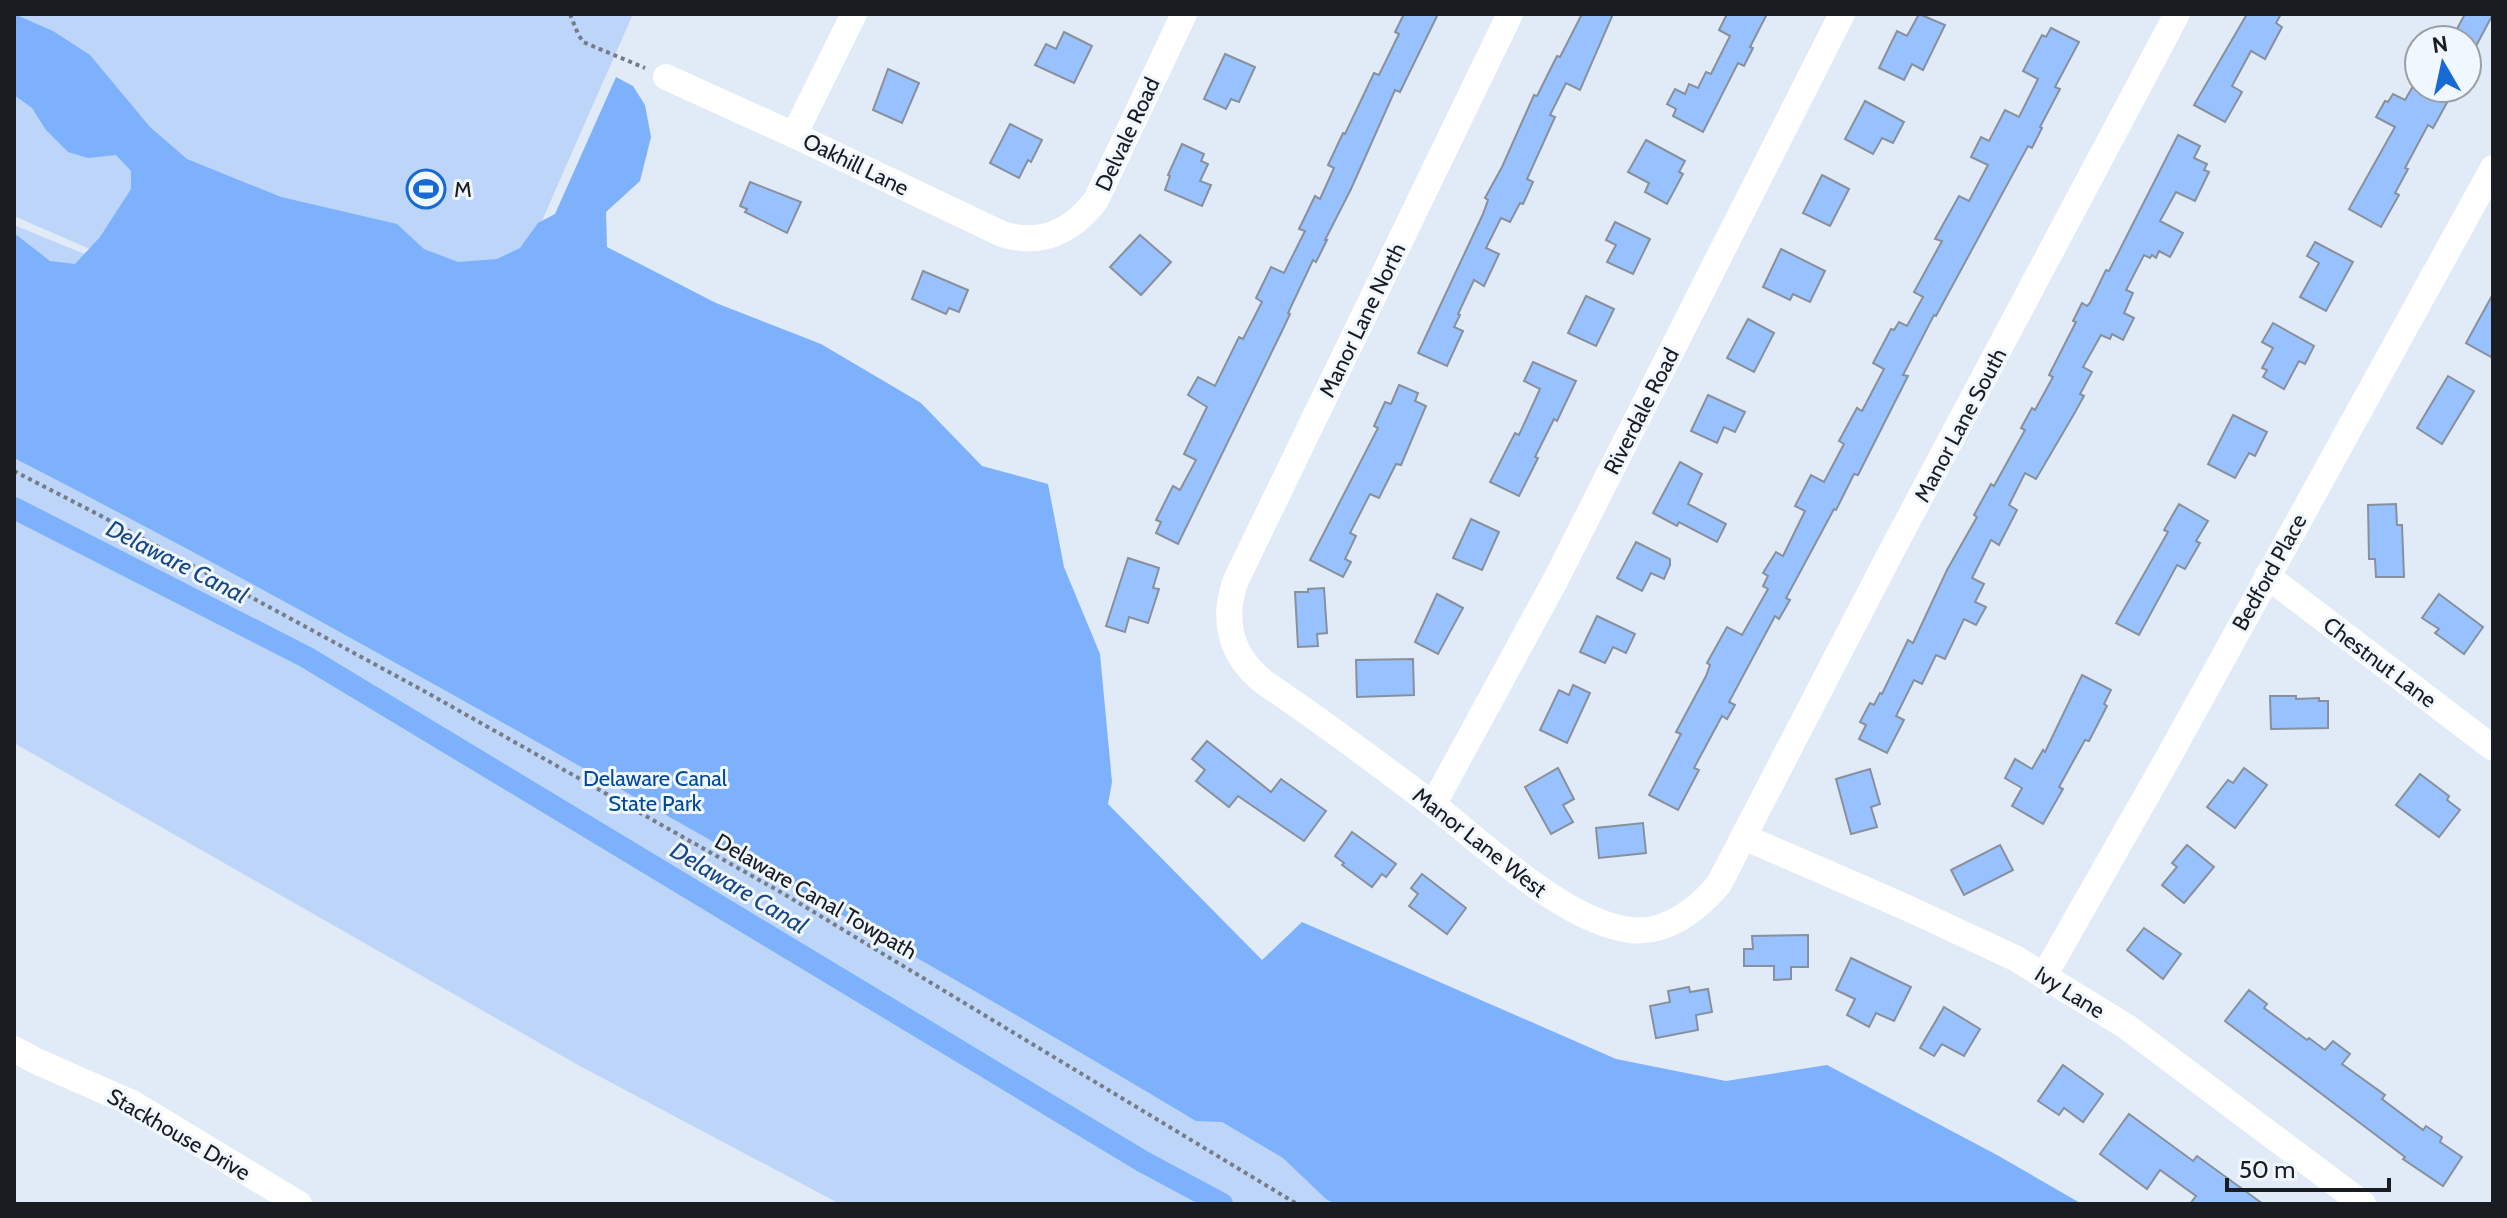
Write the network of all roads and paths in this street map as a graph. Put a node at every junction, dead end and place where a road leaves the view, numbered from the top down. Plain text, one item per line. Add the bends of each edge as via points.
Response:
1 (570, 14) edge
2 (854, 14) edge
3 (1184, 14) edge
4 (1510, 14) edge
5 (1842, 14) edge
6 (2177, 14) edge
7 (666, 77) joint
8 (794, 135) junction
9 (2493, 168) edge
10 (1049, 236) joint
11 (14, 471) edge
12 (2267, 576) junction
13 (1229, 630) joint
14 (2493, 748) edge
15 (1433, 805) junction
16 (1744, 837) junction
17 (2044, 976) junction
18 (14, 1049) edge
19 (299, 1204) edge
20 (1297, 1204) edge
21 (2363, 1204) edge

1 - 7 path via 583,42
2 - 8 street
3 - 10 street, Delvale Road via 1096,200 1071,226
4 - 13 street, Manor Lane North via 1236,580
5 - 15 street, Riverdale Road via 1555,581
6 - 16 street, Manor Lane South
7 - 8 street, Oakhill Lane
8 - 10 street, Oakhill Lane via 1002,234
9 - 12 street, Bedford Place
11 - 20 path, Delaware Canal Towpath via 424,691 784,894
12 - 14 street, Chestnut Lane
12 - 17 street, Bedford Place
13 - 15 street, Manor Lane West via 1255,676
15 - 16 street, Manor Lane West via 1555,899 1631,930 1658,927 1706,900
16 - 17 street, Ivy Lane via 1973,938
17 - 21 street, Ivy Lane via 2127,1027
18 - 19 street, Stackhouse Drive via 134,1104

